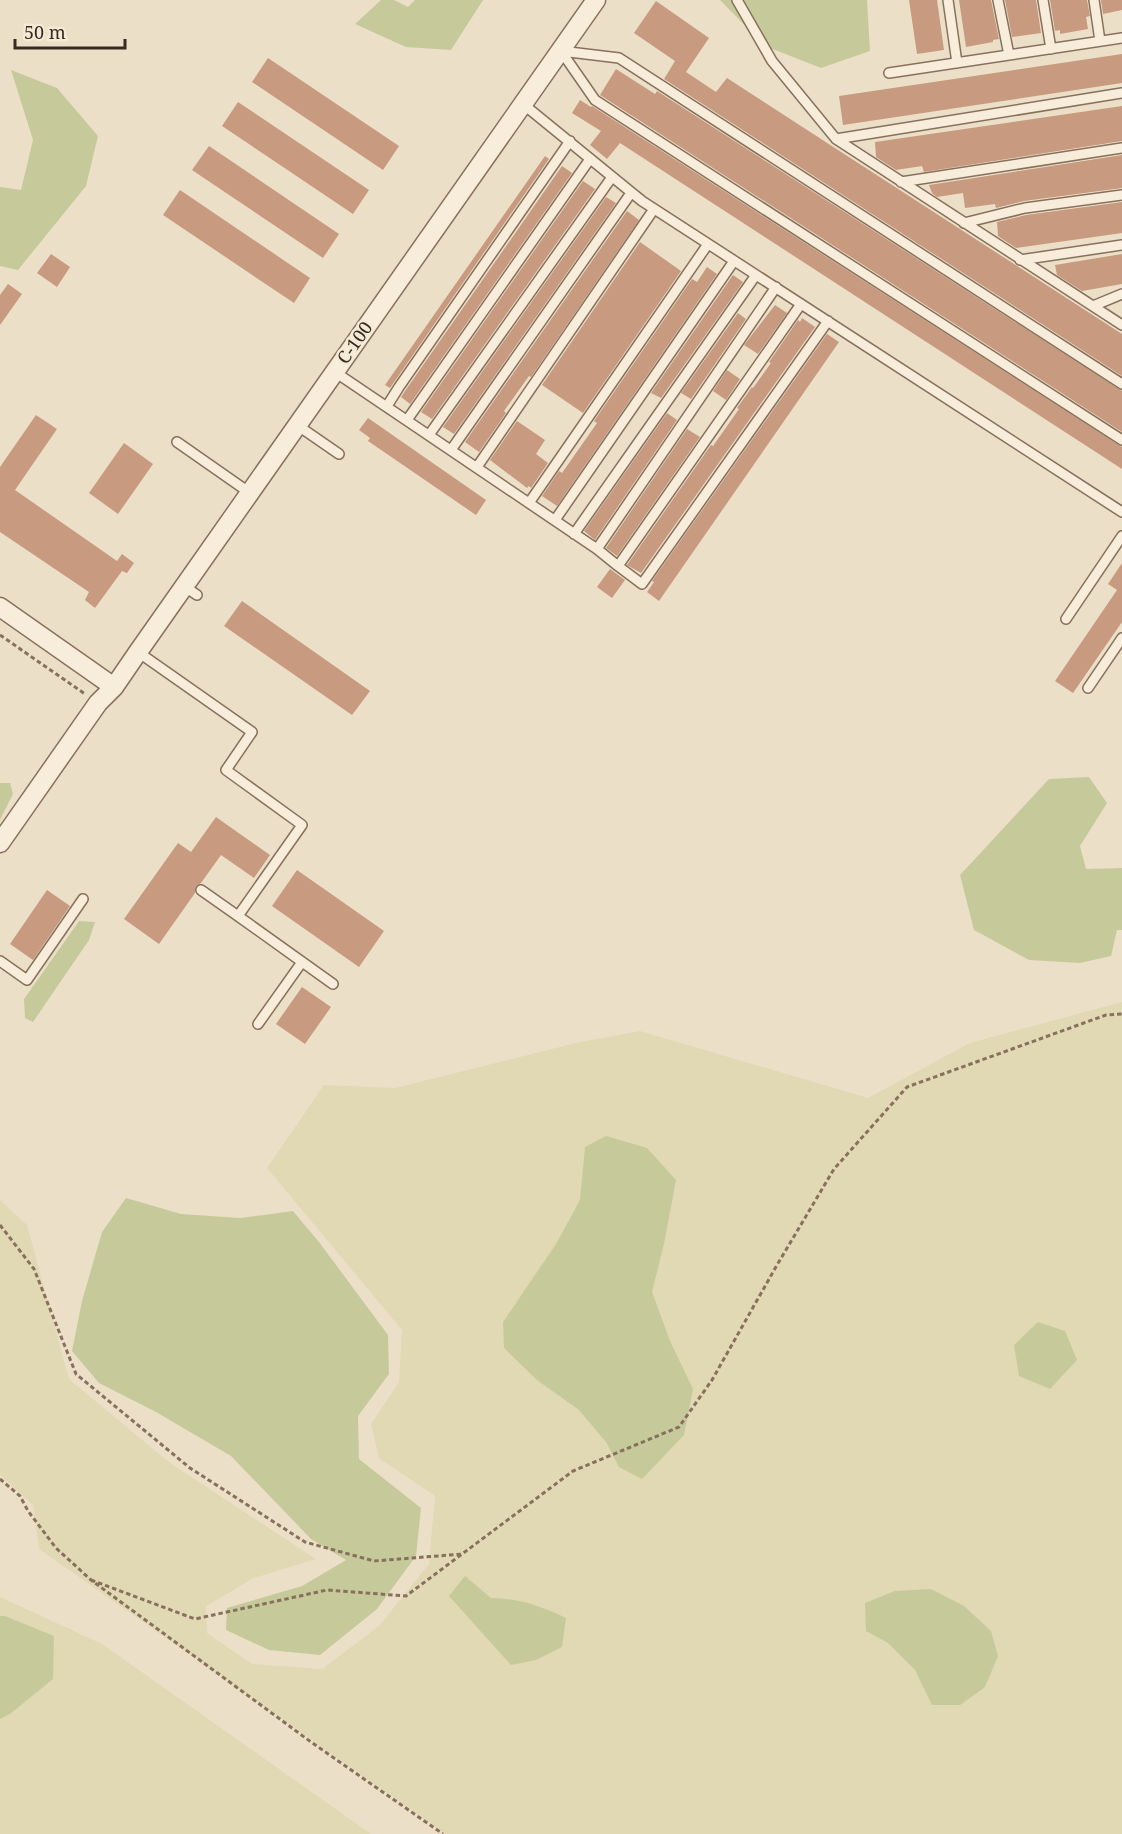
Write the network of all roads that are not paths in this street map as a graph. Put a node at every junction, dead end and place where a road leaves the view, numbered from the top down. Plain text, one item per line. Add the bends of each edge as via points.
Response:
1 (596, 0) edge
2 (736, 0) edge
3 (948, 0) edge
4 (998, 0) edge
5 (1043, 0) edge
6 (1094, 0) edge
7 (1122, 38) edge
8 (1100, 41) junction
9 (1051, 49) junction
10 (561, 51) junction
11 (1009, 55) junction
12 (957, 63) junction
13 (889, 73) dead end
14 (1122, 93) edge
15 (523, 104) junction
16 (836, 139) junction
17 (570, 141) junction
18 (1122, 148) edge
19 (590, 159) junction
20 (612, 177) junction
21 (901, 182) junction
22 (632, 193) junction
23 (1122, 195) edge
24 (654, 209) junction
25 (964, 223) junction
26 (708, 244) junction
27 (1122, 244) edge
28 (1020, 260) junction
29 (734, 261) junction
30 (756, 275) junction
31 (776, 287) junction
32 (1122, 294) edge
33 (801, 304) junction
34 (1093, 306) junction
35 (828, 321) junction
36 (1122, 326) edge
37 (335, 372) junction
38 (1122, 384) edge
39 (387, 406) junction
40 (407, 420) junction
41 (297, 425) junction
42 (429, 435) junction
43 (1122, 440) edge
44 (177, 442) dead end
45 (451, 450) junction
46 (339, 454) dead end
47 (477, 467) junction
48 (250, 493) junction
49 (529, 503) junction
50 (1122, 512) edge
51 (555, 520) junction
52 (574, 534) junction
53 (1122, 536) edge
54 (597, 549) junction
55 (618, 566) junction
56 (0, 607) edge
57 (1066, 619) dead end
58 (1122, 638) edge
59 (138, 652) junction
60 (114, 687) junction
61 (1088, 688) dead end
62 (0, 843) edge
63 (201, 890) dead end
64 (83, 899) dead end
65 (238, 916) junction
66 (0, 962) edge
67 (302, 962) junction
68 (333, 984) dead end
69 (258, 1024) dead end

1 - 10 street, С-100
2 - 16 lane via 772,61
3 - 12 lane
4 - 11 lane
5 - 9 lane
6 - 8 lane
7 - 8 lane
8 - 9 lane
9 - 11 lane
10 - 15 street, С-100
10 - 38 lane via 619,58
10 - 43 lane via 595,100
11 - 12 lane
12 - 13 lane
14 - 16 lane
15 - 17 lane
15 - 37 street, С-100
16 - 21 lane
17 - 19 lane
17 - 39 lane
18 - 21 lane
19 - 20 lane
19 - 40 lane
20 - 22 lane
20 - 42 lane
21 - 25 lane
22 - 24 lane
22 - 45 lane
23 - 25 lane via 1025,208
24 - 26 lane
24 - 47 lane
25 - 28 lane
26 - 29 lane
26 - 49 lane
27 - 28 lane
28 - 34 lane
29 - 30 lane
29 - 51 lane
30 - 31 lane
30 - 52 lane
31 - 33 lane
31 - 54 lane
32 - 34 lane
33 - 35 lane
33 - 55 lane
34 - 36 lane
35 - 50 lane
35 - 55 lane via 642,584
37 - 39 lane
37 - 41 street, С-100
39 - 40 lane
40 - 42 lane
41 - 46 lane
41 - 48 street, С-100
42 - 45 lane
44 - 48 lane
45 - 47 lane
47 - 49 lane
48 - 59 street, С-100 via 190,591
49 - 51 lane
51 - 52 lane
52 - 54 lane
53 - 57 lane
54 - 55 lane
56 - 60 street
58 - 61 lane
59 - 60 street, С-100
59 - 65 lane via 252,732 226,770 302,825
60 - 62 street, С-100 via 98,703
63 - 65 lane
64 - 66 lane via 27,980
65 - 67 lane
67 - 68 lane
67 - 69 lane

